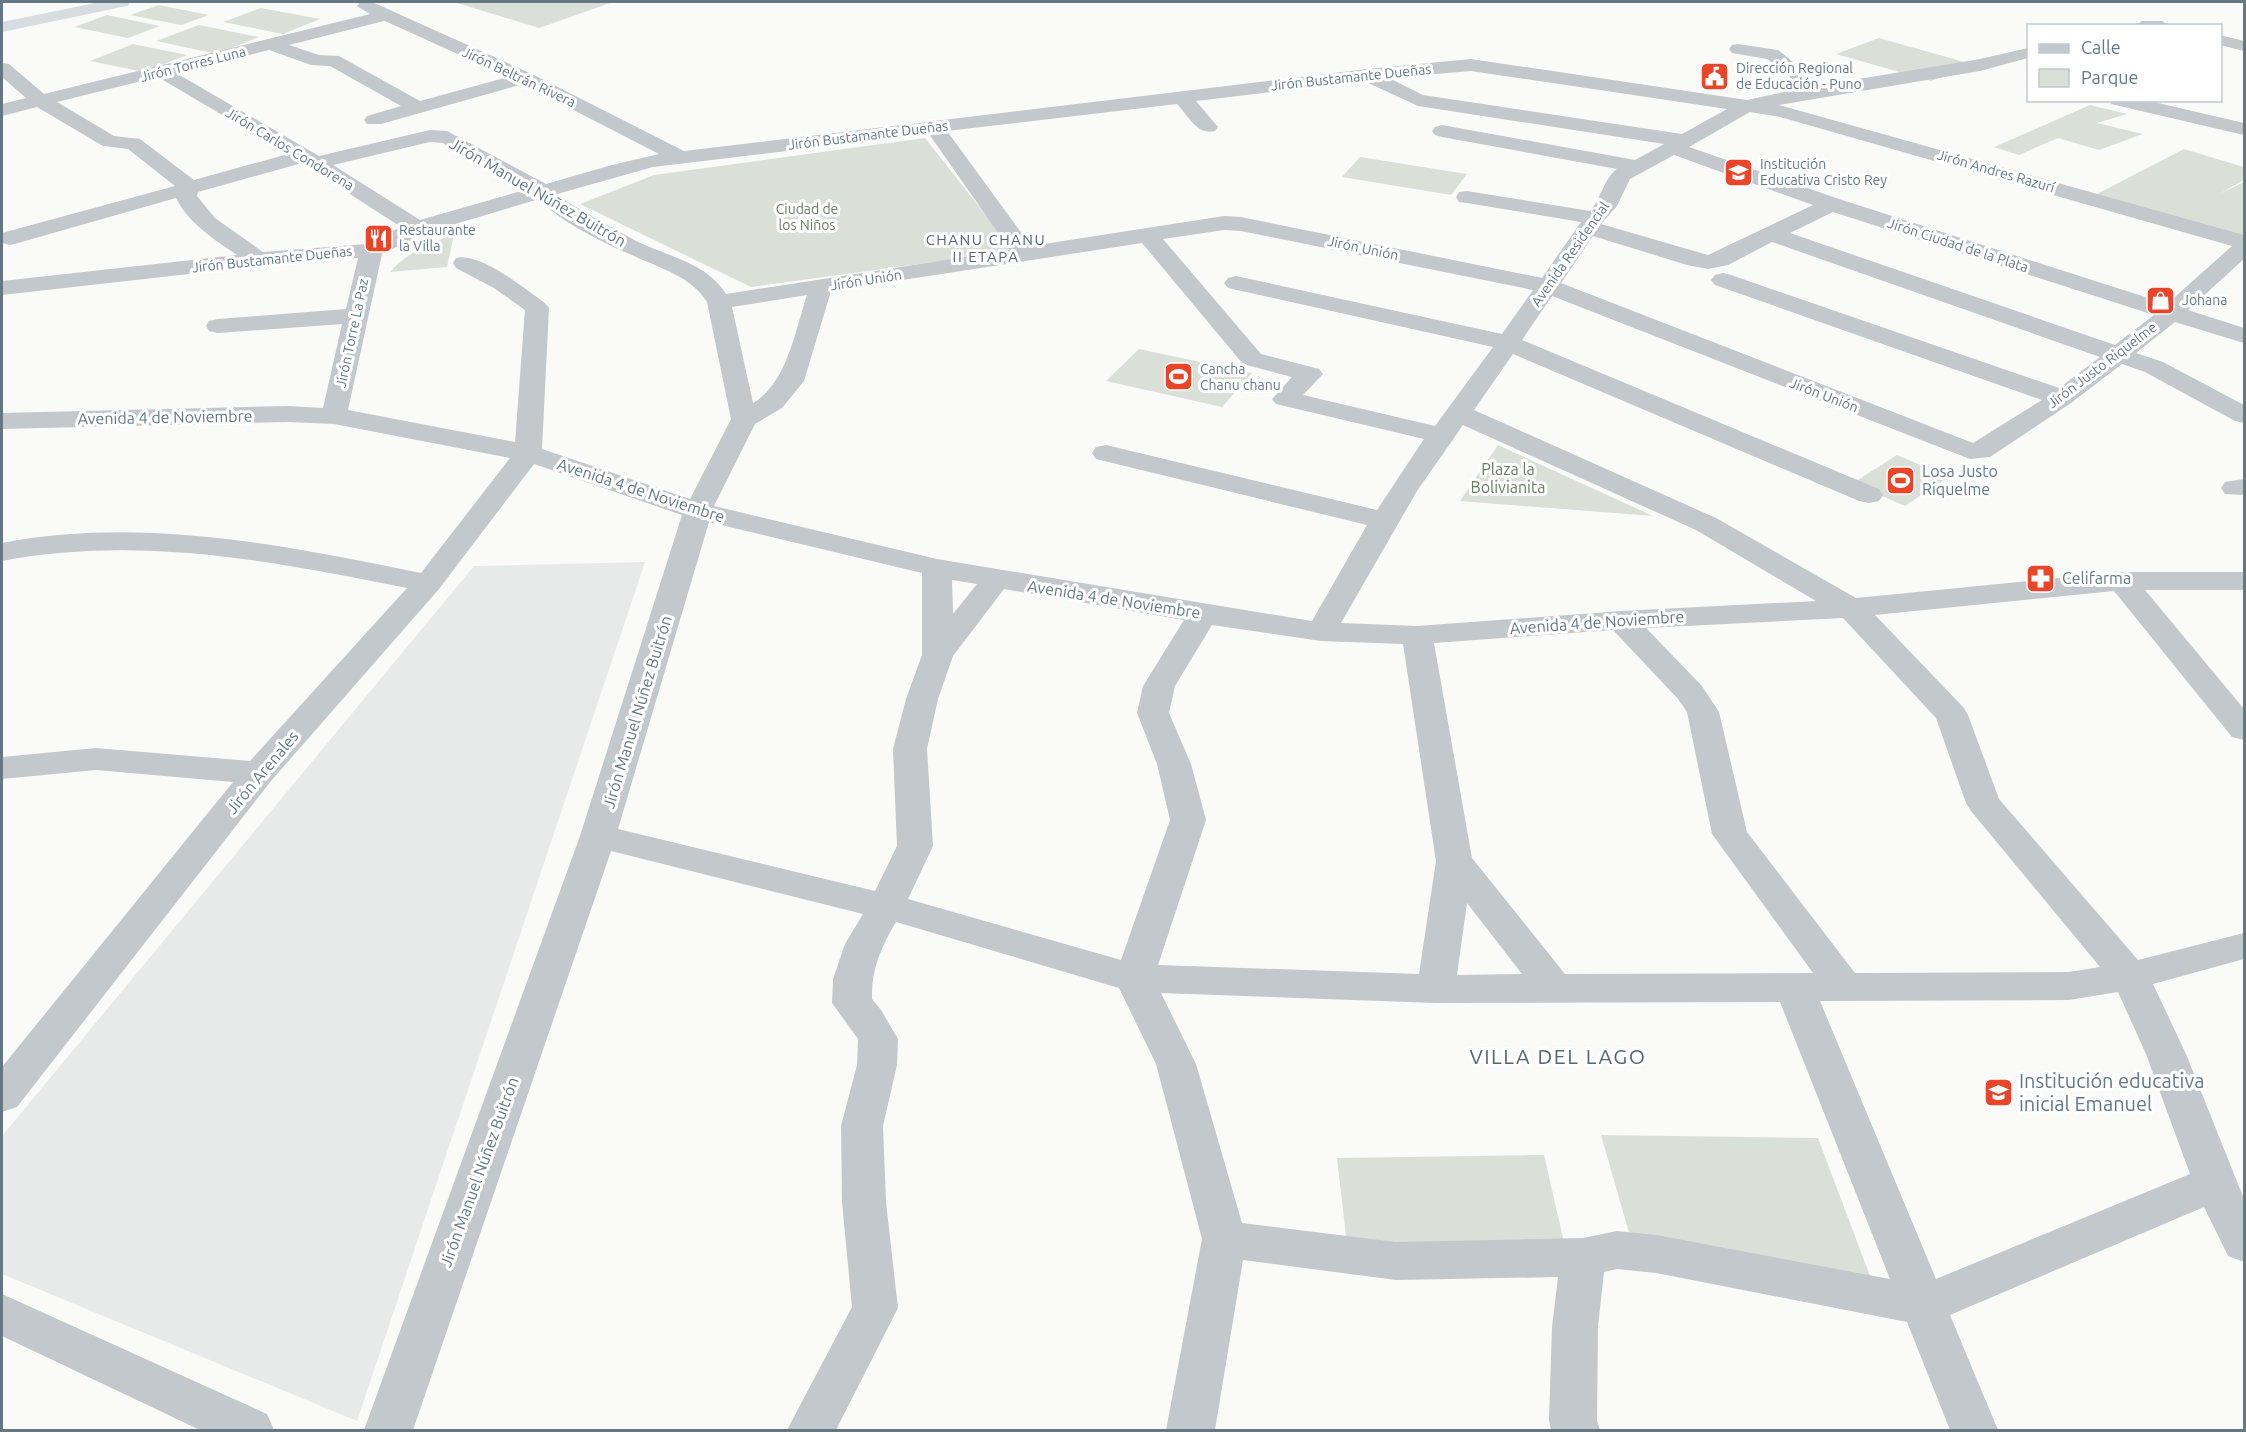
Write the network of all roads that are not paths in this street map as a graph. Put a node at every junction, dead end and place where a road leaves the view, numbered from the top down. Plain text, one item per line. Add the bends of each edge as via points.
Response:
1 (82, 2) edge
2 (122, 2) edge
3 (356, 2) edge
4 (384, 16) junction
5 (2, 18) edge
6 (2, 27) edge
7 (2222, 40) edge
8 (271, 44) junction
9 (2244, 46) edge
10 (1738, 49) dead end
11 (2027, 53) edge
12 (1980, 65) junction
13 (2, 69) edge
14 (162, 72) junction
15 (1367, 75) junction
16 (2019, 76) dead end
17 (525, 78) junction
18 (1818, 91) junction
19 (1182, 97) junction
20 (41, 101) junction
21 (2127, 102) edge
22 (1746, 106) junction
23 (416, 107) junction
24 (2, 110) edge
25 (374, 120) dead end
26 (934, 127) junction
27 (1208, 127) dead end
28 (2244, 129) edge
29 (1442, 131) dead end
30 (1679, 145) junction
31 (680, 157) junction
32 (310, 159) junction
33 (1636, 165) junction
34 (190, 187) junction
35 (543, 191) junction
36 (1467, 197) dead end
37 (1831, 204) junction
38 (1592, 223) junction
39 (417, 228) junction
40 (1770, 234) junction
41 (1147, 235) junction
42 (2244, 242) edge
43 (18, 245) edge
44 (2244, 247) edge
45 (371, 250) junction
46 (1025, 254) junction
47 (258, 259) junction
48 (464, 263) dead end
49 (1723, 280) dead end
50 (57, 282) junction
51 (1236, 283) dead end
52 (1548, 286) junction
53 (820, 287) junction
54 (2, 288) edge
55 (719, 302) junction
56 (2171, 313) junction
57 (355, 316) junction
58 (218, 326) dead end
59 (2244, 336) edge
60 (1509, 343) junction
61 (2120, 354) junction
62 (2062, 398) junction
63 (1459, 412) junction
64 (2244, 415) edge
65 (334, 416) junction
66 (744, 419) junction
67 (2, 421) edge
68 (1440, 435) junction
69 (1980, 451) joint
70 (528, 453) junction
71 (1106, 453) dead end
72 (1869, 495) dead end
73 (698, 511) junction
74 (1386, 520) junction
75 (2, 552) edge
76 (938, 568) junction
77 (995, 579) junction
78 (2122, 580) junction
79 (2244, 581) edge
80 (428, 583) junction
81 (1851, 608) junction
82 (1203, 614) junction
83 (1622, 620) junction
84 (1320, 632) junction
85 (1417, 635) junction
86 (938, 655) junction
87 (2229, 693) edge
88 (2244, 730) edge
89 (3, 770) edge
90 (259, 773) junction
91 (598, 836) junction
92 (1454, 861) junction
93 (885, 908) junction
94 (2244, 946) edge
95 (2130, 976) junction
96 (1134, 978) junction
97 (1794, 987) junction
98 (1844, 987) junction
99 (1554, 988) junction
100 (1437, 989) junction
101 (2, 1096) edge
102 (2215, 1183) junction
103 (1224, 1239) junction
104 (2244, 1243) edge
105 (1583, 1257) junction
106 (1924, 1305) junction
107 (2, 1314) edge
108 (250, 1431) edge
109 (388, 1431) edge
110 (811, 1431) edge
111 (1190, 1431) edge
112 (1575, 1431) edge
113 (1974, 1431) edge

1 - 5 highway
2 - 6 highway
3 - 4 street, Jirón Beltrán Rivera
4 - 8 street, Jirón Torres Luna
4 - 17 street, Jirón Beltrán Rivera
7 - 9 street
8 - 14 street, Jirón Torres Luna
8 - 23 street via 317,61 333,60
10 - 18 street via 1772,54
11 - 12 street, Avenida Residencial
12 - 16 street
12 - 18 street, Avenida Residencial
13 - 20 street
14 - 20 street, Jirón Torres Luna
14 - 32 street, Jirón Carlos Condorena
15 - 19 street, Jirón Bustamante Dueñas
15 - 22 street, Jirón Bustamante Dueñas via 1471,65
15 - 30 street, Jirón Ciudad de la Plata via 1418,100
17 - 23 street
17 - 31 street, Jirón Beltrán Rivera
18 - 22 street, Avenida Residencial
19 - 26 street, Jirón Bustamante Dueñas
19 - 27 street
20 - 24 street, Jirón Torres Luna
20 - 34 street via 110,142 133,143
21 - 28 street
22 - 30 street, Avenida Residencial
22 - 42 street, Jirón Andres Razurí via 1782,111
23 - 25 street
26 - 31 street, Jirón Bustamante Dueñas
26 - 46 street
29 - 33 street
30 - 33 street, Avenida Residencial
30 - 37 street, Jirón Ciudad de la Plata
31 - 35 street, Jirón Bustamante Dueñas via 619,169
32 - 34 street
32 - 35 street, Jirón Manuel Núñez Buitrón via 441,136
32 - 39 street, Jirón Carlos Condorena
33 - 38 street, Avenida Residencial via 1621,175 1606,206
34 - 43 street
34 - 47 street via 186,196 200,217
35 - 39 street, Jirón Bustamante Dueñas
35 - 55 street, Jirón Manuel Núñez Buitrón via 556,205 629,246 696,276
36 - 38 street
37 - 40 street
37 - 56 street, Jirón Ciudad de la Plata
38 - 40 street via 1708,262 1720,260
38 - 52 street, Avenida Residencial
39 - 45 street, Jirón Bustamante Dueñas
40 - 61 street
41 - 46 street, Jirón Unión
41 - 52 street, Jirón Unión via 1241,224
41 - 68 street via 1252,359 1310,374 1285,399
43 - 50 street
44 - 56 street, Jirón Justo Riquelme
45 - 47 street, Jirón Bustamante Dueñas
45 - 57 street, Jirón Torre La Paz
46 - 53 street, Jirón Unión
47 - 50 street, Jirón Bustamante Dueñas
48 - 70 street via 537,308
49 - 62 street
50 - 54 street, Jirón Bustamante Dueñas
51 - 60 street
52 - 60 street, Avenida Residencial
52 - 69 street, Jirón Unión via 1970,452
53 - 55 street, Jirón Unión
53 - 66 street via 791,381 773,402
55 - 66 street, Jirón Manuel Núñez Buitrón
56 - 59 street, Jirón Ciudad de la Plata
56 - 61 street, Jirón Justo Riquelme
57 - 58 street
57 - 65 street, Jirón Torre La Paz
60 - 63 street, Avenida Residencial
60 - 72 street
61 - 62 street, Jirón Justo Riquelme
61 - 64 street via 2154,367
62 - 69 street, Jirón Justo Riquelme
63 - 68 street, Avenida Residencial
63 - 81 street via 1706,524
65 - 67 street, Avenida 4 de Noviembre
65 - 70 street, Avenida 4 de Noviembre
66 - 73 street, Jirón Manuel Núñez Buitrón
68 - 74 street, Avenida Residencial
70 - 73 street, Avenida 4 de Noviembre
70 - 80 street, Jirón Arenales
71 - 74 street
73 - 76 street, Avenida 4 de Noviembre
73 - 91 street, Jirón Manuel Núñez Buitrón
74 - 84 street, Avenida Residencial
75 - 80 street via 54,543 162,541 318,561
76 - 77 street, Avenida 4 de Noviembre
76 - 86 street
77 - 82 street, Avenida 4 de Noviembre
77 - 86 street
78 - 79 street, Avenida 4 de Noviembre
78 - 81 street, Avenida 4 de Noviembre
78 - 87 street
80 - 90 street, Jirón Arenales
81 - 83 street, Avenida 4 de Noviembre
81 - 95 street via 1952,715 1983,803
82 - 84 street, Avenida 4 de Noviembre
82 - 96 street via 1159,686 1152,713 1174,764 1188,820
83 - 85 street, Avenida 4 de Noviembre
83 - 98 street via 1691,693 1703,712 1730,834
84 - 85 street, Avenida 4 de Noviembre
85 - 92 street
86 - 93 street via 910,749 915,846
87 - 88 street
89 - 90 street via 96,759
90 - 101 street, Jirón Arenales
91 - 93 street
91 - 109 street, Jirón Manuel Núñez Buitrón
92 - 99 street
92 - 100 street
93 - 96 street
93 - 110 street via 864,944 852,980 852,1003 878,1039 877,1065 862,1126 864,1202 875,1308
94 - 95 street
95 - 98 street via 2069,986
95 - 102 street via 2166,1054
96 - 100 street
96 - 103 street via 1176,1064
97 - 98 street
97 - 99 street
97 - 106 street
99 - 100 street
102 - 104 street
102 - 106 street
103 - 105 street via 1396,1261
103 - 111 street
105 - 106 street via 1617,1250 1656,1254
105 - 112 street via 1575,1328
106 - 113 street
107 - 108 street

